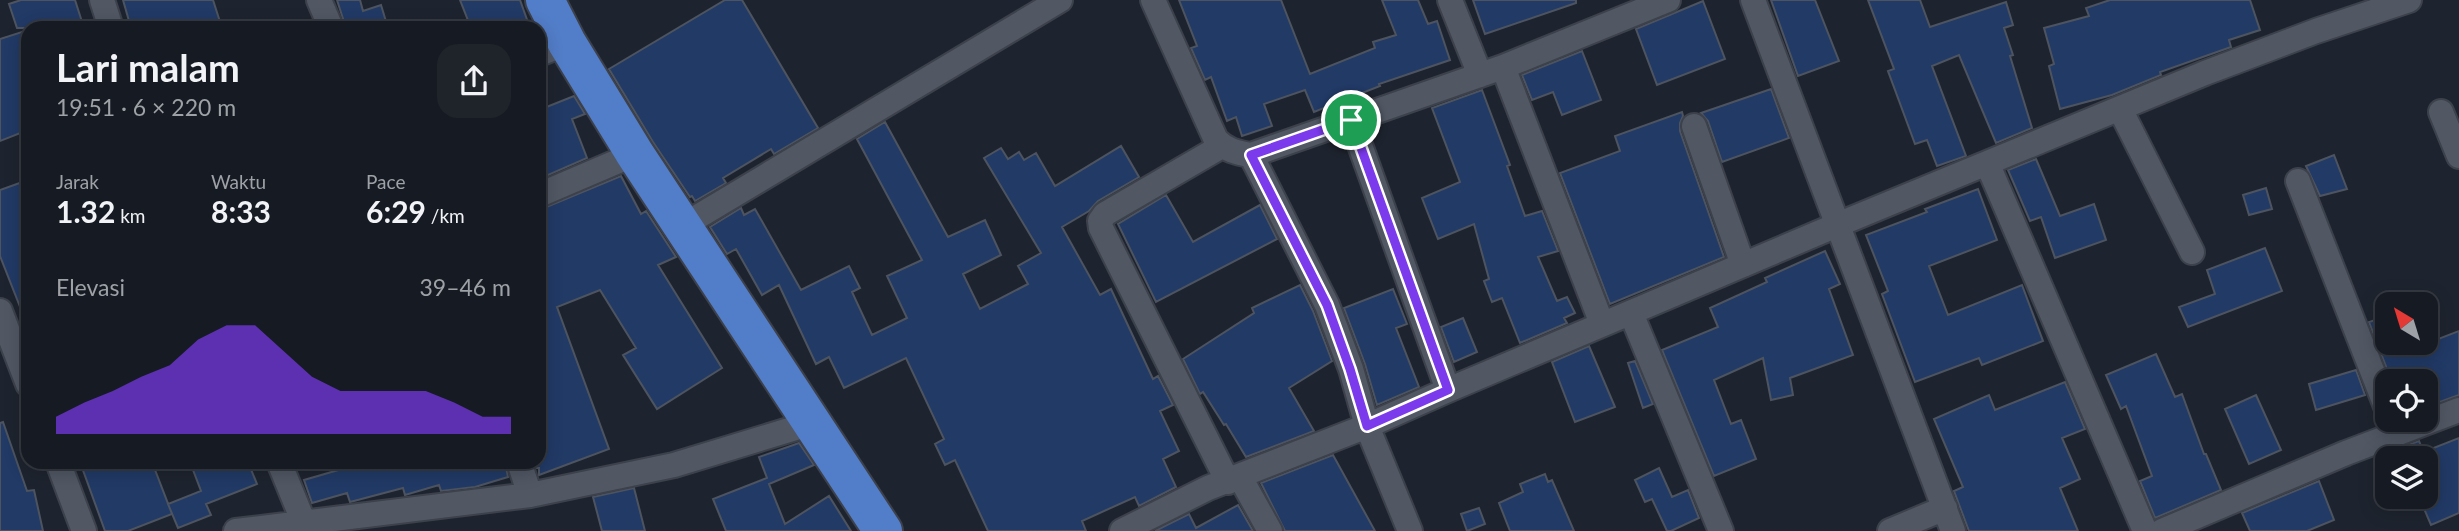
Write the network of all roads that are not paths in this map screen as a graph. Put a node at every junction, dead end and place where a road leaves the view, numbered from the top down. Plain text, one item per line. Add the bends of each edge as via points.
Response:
1 (102, 0) edge
2 (319, 0) edge
3 (545, 0) edge
4 (1060, 0) edge
5 (1153, 0) edge
6 (1450, 0) edge
7 (1668, 0) edge
8 (1753, 0) edge
9 (2409, 0) edge
10 (109, 21) edge
11 (328, 21) edge
12 (553, 48) edge
13 (1491, 71) junction
14 (2120, 108) junction
15 (2441, 112) dead end
16 (1351, 120) junction
17 (1694, 126) dead end
18 (1222, 146) junction
19 (635, 154) junction
20 (1251, 155) junction
21 (2459, 156) edge
22 (1988, 165) junction
23 (2298, 181) dead end
24 (546, 192) edge
25 (684, 225) junction
26 (1837, 225) junction
27 (2192, 252) dead end
28 (1743, 265) junction
29 (0, 311) edge
30 (1631, 313) junction
31 (1602, 324) junction
32 (21, 366) edge
33 (2375, 379) edge
34 (1448, 390) junction
35 (2459, 410) edge
36 (2438, 415) edge
37 (812, 424) junction
38 (1367, 426) junction
39 (2383, 432) edge
40 (61, 469) edge
41 (282, 469) edge
42 (521, 469) edge
43 (1234, 480) junction
44 (530, 495) junction
45 (1949, 519) edge
46 (303, 523) junction
47 (84, 531) edge
48 (236, 531) edge
49 (883, 531) edge
50 (1122, 531) edge
51 (1270, 531) edge
52 (1410, 531) edge
53 (1721, 531) edge
54 (1890, 531) edge
55 (2145, 531) edge
56 (2162, 531) edge

1 - 10 street
2 - 11 street
3 - 12 highway
4 - 25 street
5 - 18 street
6 - 13 street
7 - 13 street
8 - 26 street
9 - 14 street via 2316,31
12 - 19 highway
13 - 16 street
13 - 31 street
14 - 22 street
14 - 27 street
15 - 21 street
16 - 20 street
16 - 34 street
17 - 28 street
18 - 20 street
18 - 43 street via 1100,221
19 - 24 street
19 - 25 highway
20 - 38 street via 1327,305
22 - 26 street
22 - 55 street
23 - 33 street
25 - 37 highway
26 - 28 street
26 - 45 street
28 - 30 street
29 - 32 street
30 - 31 street
30 - 53 street
31 - 34 street
34 - 38 street
35 - 36 street
37 - 44 street via 674,465
37 - 49 highway
38 - 43 street
38 - 52 street
39 - 56 street
40 - 47 street
41 - 46 street
42 - 44 street
43 - 50 street
43 - 51 street
44 - 46 street
45 - 54 street
46 - 48 street

